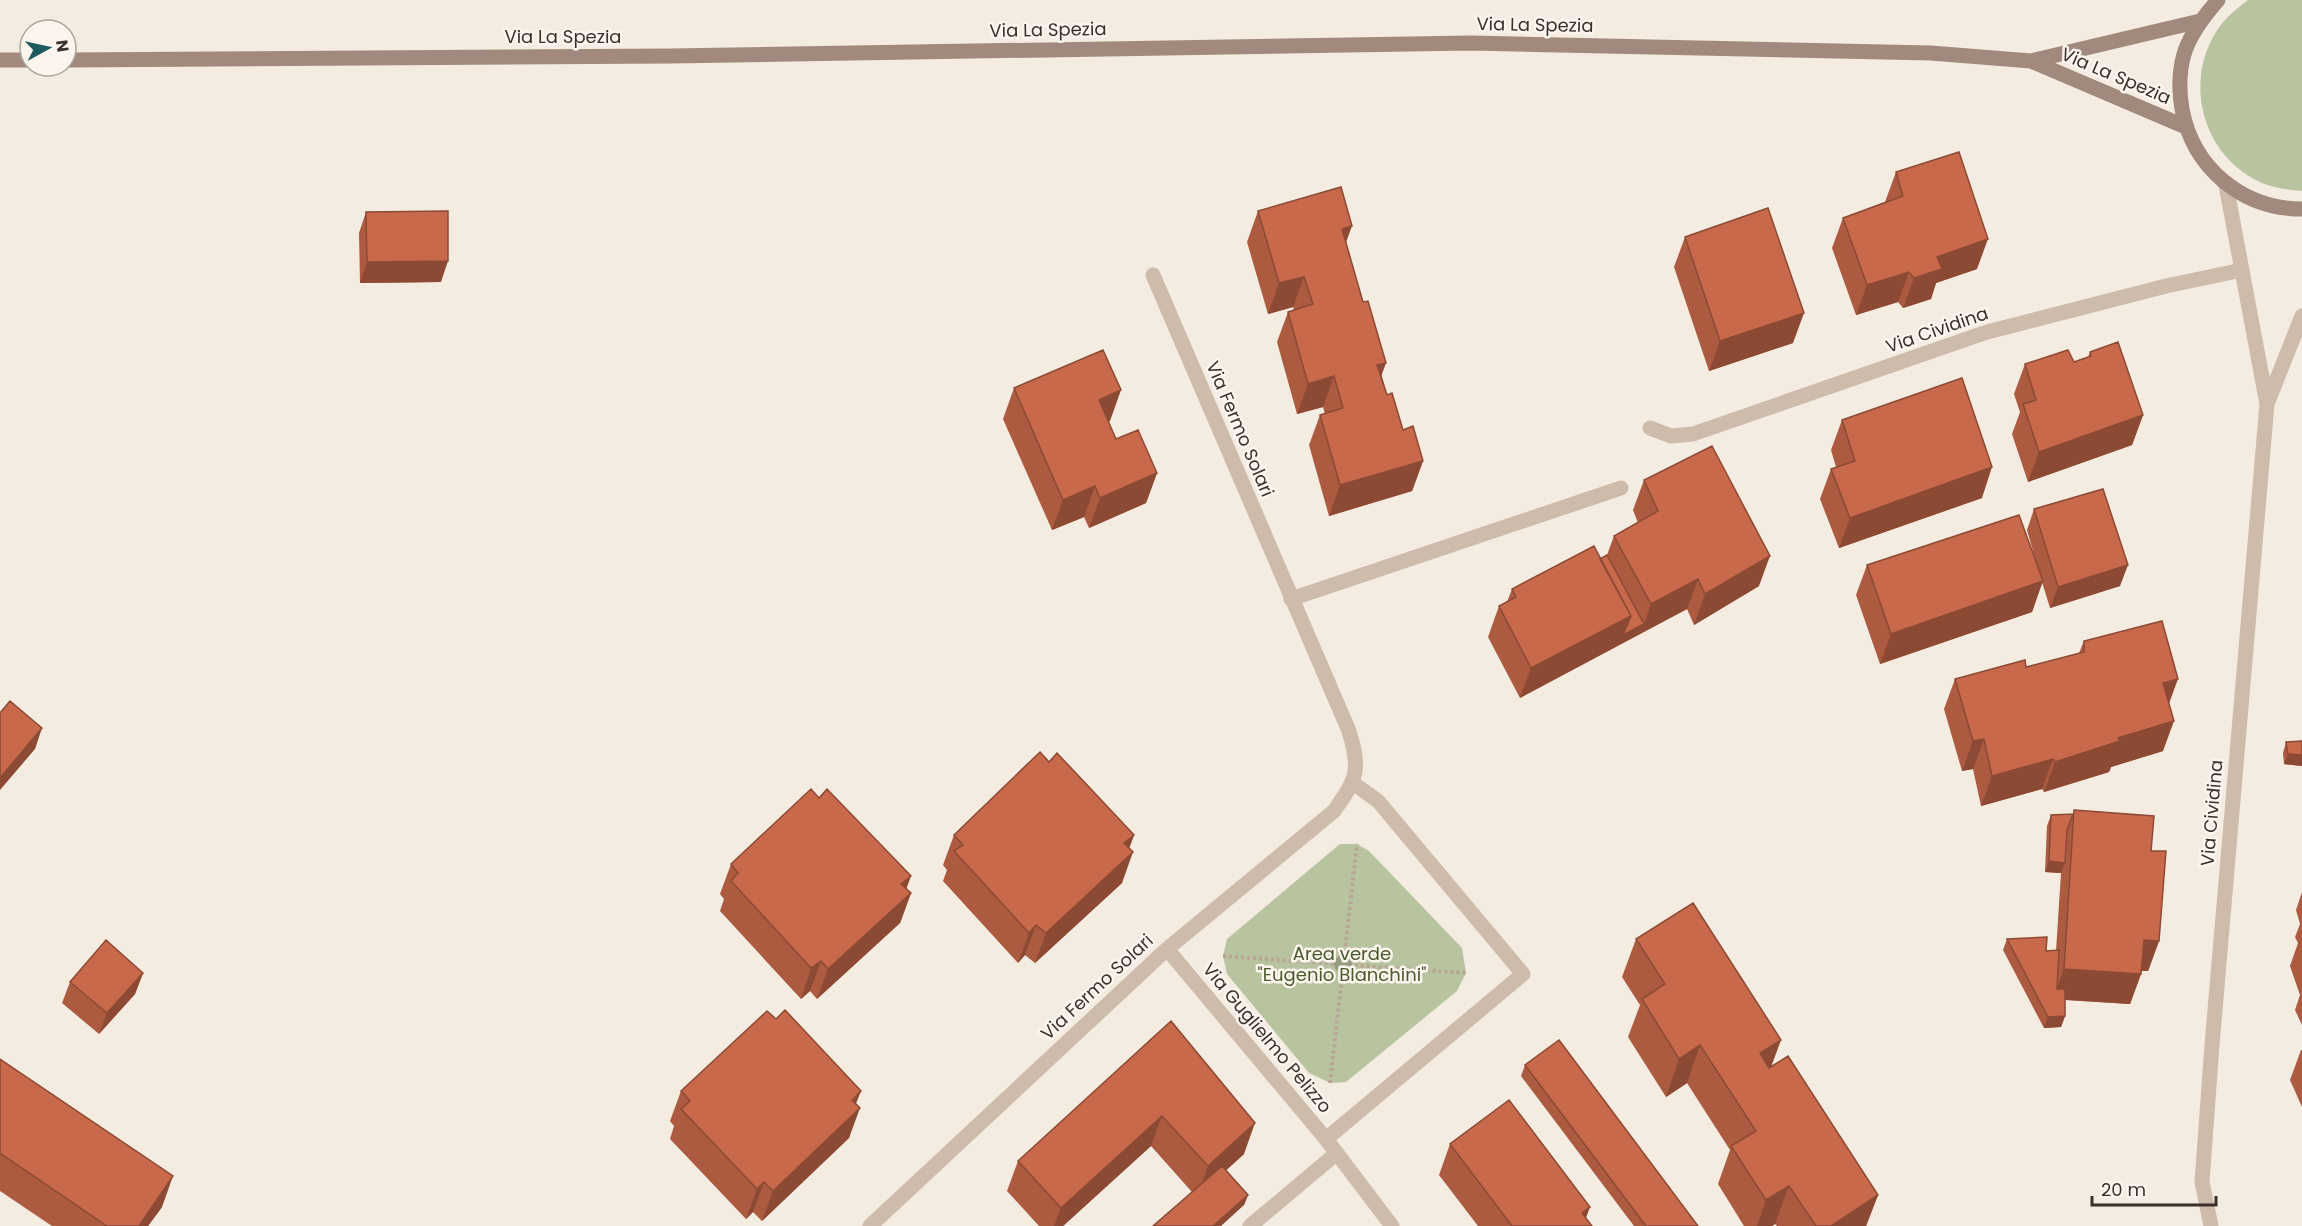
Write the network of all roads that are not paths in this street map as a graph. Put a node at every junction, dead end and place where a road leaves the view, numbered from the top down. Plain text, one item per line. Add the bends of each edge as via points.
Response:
1 (2218, 0) edge
2 (2200, 21) junction
3 (0, 60) edge
4 (18, 60) edge
5 (78, 60) edge
6 (2031, 61) junction
7 (2186, 128) junction
8 (2226, 185) junction
9 (2302, 209) edge
10 (2242, 270) junction
11 (1153, 275) dead end
12 (2302, 316) edge
13 (2267, 404) junction
14 (1650, 428) dead end
15 (1621, 488) dead end
16 (1291, 599) junction
17 (1353, 783) junction
18 (1167, 949) junction
19 (1326, 1139) junction
20 (1337, 1153) junction
21 (870, 1226) edge
22 (1250, 1226) edge
23 (1392, 1226) edge
24 (2211, 1226) edge

1 - 2 main road
2 - 6 main road, Via La Spezia
2 - 7 main road via 2184,55 2179,91
3 - 4 main road
5 - 6 main road, Via La Spezia via 1471,43 1931,53
6 - 7 main road, Via La Spezia
7 - 8 main road via 2202,160
8 - 9 main road via 2254,201
8 - 10 street, Via Cividina
10 - 13 street, Via Cividina
10 - 14 street, Via Cividina via 1988,332 1693,434 1671,436
11 - 16 street, Via Fermo Solari
12 - 13 street, Via Cividina
13 - 24 street, Via Cividina via 2202,1182
15 - 16 street
16 - 17 street, Via Fermo Solari via 1349,731 1357,756
17 - 18 street, Via Fermo Solari via 1334,811
17 - 19 street via 1378,801 1523,974
18 - 19 street, Via Guglielmo Pelizzo
18 - 21 street, Via Fermo Solari
19 - 20 street, Via Guglielmo Pelizzo
20 - 22 street
20 - 23 street, Via Guglielmo Pelizzo

